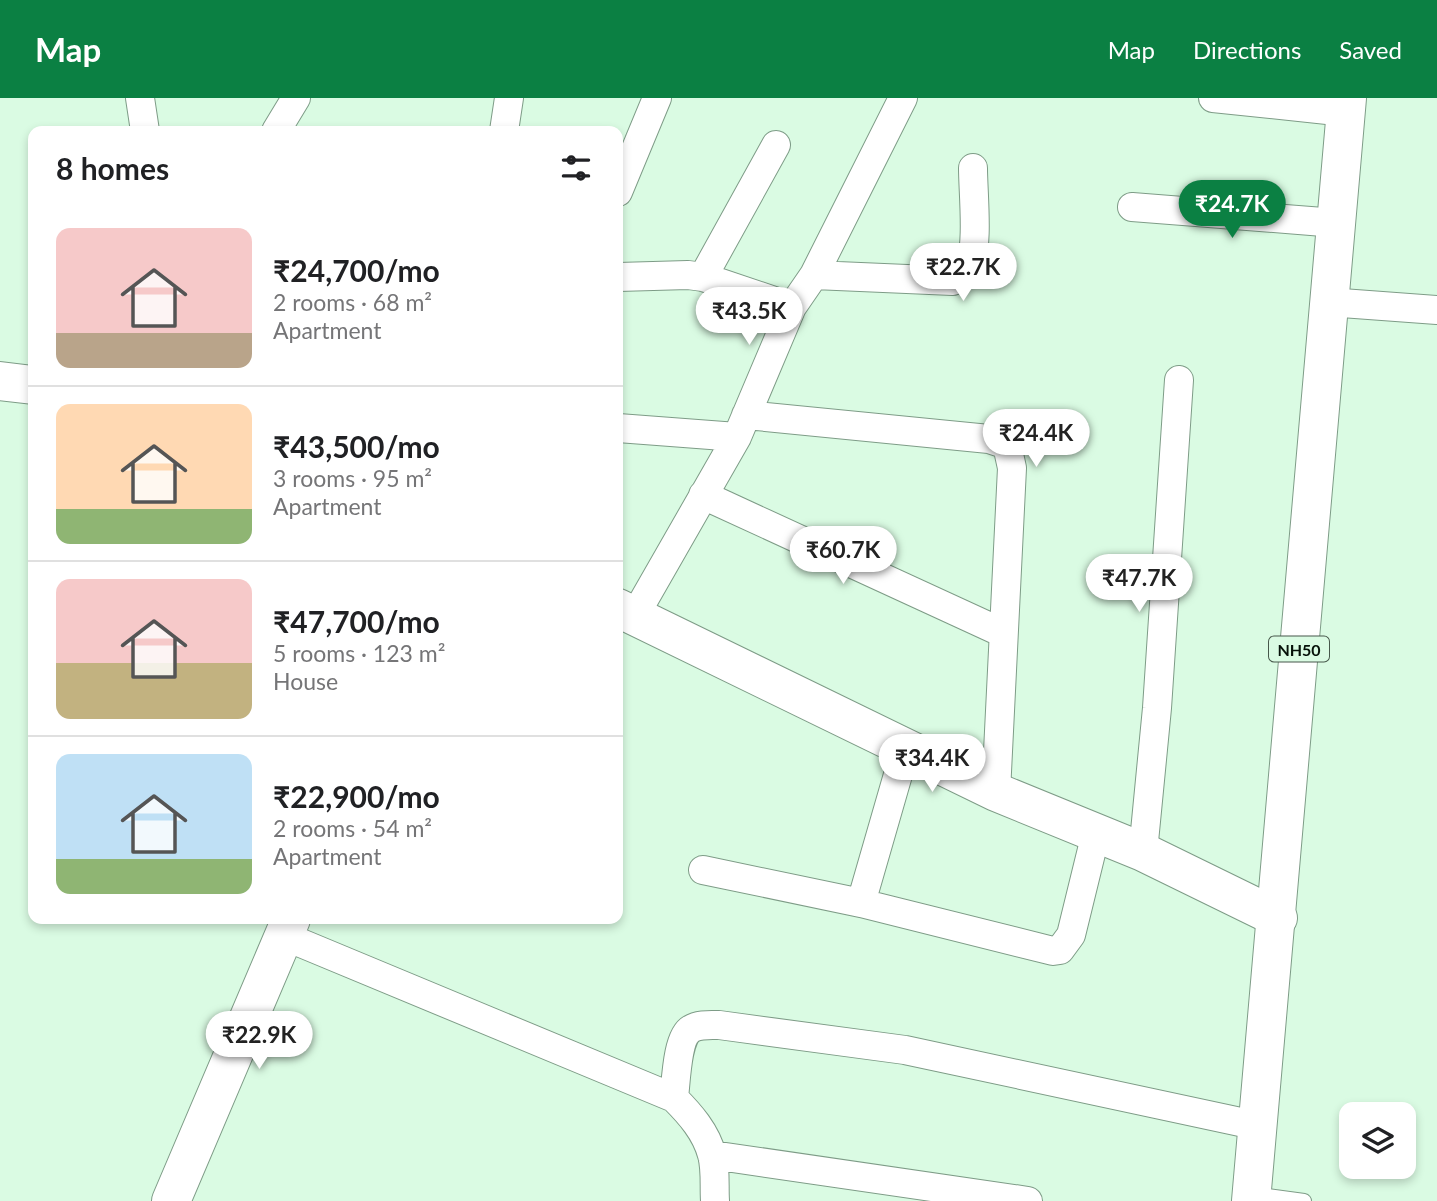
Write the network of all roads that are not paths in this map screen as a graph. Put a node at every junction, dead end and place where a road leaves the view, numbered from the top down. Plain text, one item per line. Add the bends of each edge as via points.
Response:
1 (140, 98) edge
2 (296, 98) edge
3 (509, 98) edge
4 (657, 98) edge
5 (903, 98) edge
6 (1213, 98) edge
7 (1347, 105) edge
8 (144, 126) edge
9 (279, 126) edge
10 (505, 126) edge
11 (776, 145) dead end
12 (973, 168) dead end
13 (623, 180) edge
14 (1132, 207) dead end
15 (1336, 223) junction
16 (814, 275) junction
17 (623, 277) edge
18 (704, 277) junction
19 (1328, 302) junction
20 (792, 307) junction
21 (1437, 310) edge
22 (1179, 380) dead end
23 (0, 381) edge
24 (28, 384) edge
25 (741, 426) junction
26 (623, 428) edge
27 (704, 495) junction
28 (626, 613) edge
29 (1003, 633) junction
30 (906, 747) junction
31 (996, 792) junction
32 (1096, 833) junction
33 (1143, 852) junction
34 (703, 870) dead end
35 (861, 903) junction
36 (1278, 918) junction
37 (288, 928) edge
38 (674, 1098) junction
39 (1259, 1126) junction
40 (712, 1156) junction
41 (1252, 1198) edge
42 (171, 1201) edge
43 (715, 1201) edge
44 (1028, 1201) edge
45 (1304, 1201) edge

1 - 8 street
2 - 9 street
3 - 10 street
4 - 13 street
5 - 16 street
6 - 7 street
7 - 15 main road, NH50
11 - 18 street
12 - 16 street via 974,242 964,276 953,281
14 - 15 street
15 - 19 main road, NH50
16 - 20 street
17 - 18 street
18 - 20 street
19 - 21 street
19 - 36 main road, NH50
20 - 25 street
22 - 33 street
23 - 24 main road
25 - 26 street
25 - 27 street
25 - 29 street via 989,439 1006,445 1012,468
27 - 28 street
27 - 29 street
28 - 30 main road
29 - 31 street
30 - 31 main road
30 - 35 street
31 - 32 main road
32 - 33 main road
32 - 35 street via 1071,935 1060,950 1044,950
33 - 36 main road
34 - 35 street
36 - 39 main road, NH50
37 - 38 street
37 - 42 main road
38 - 39 street via 682,1038 704,1025 905,1050
38 - 40 street via 702,1132
39 - 41 main road, NH50
40 - 43 street
40 - 44 street
41 - 45 lane

